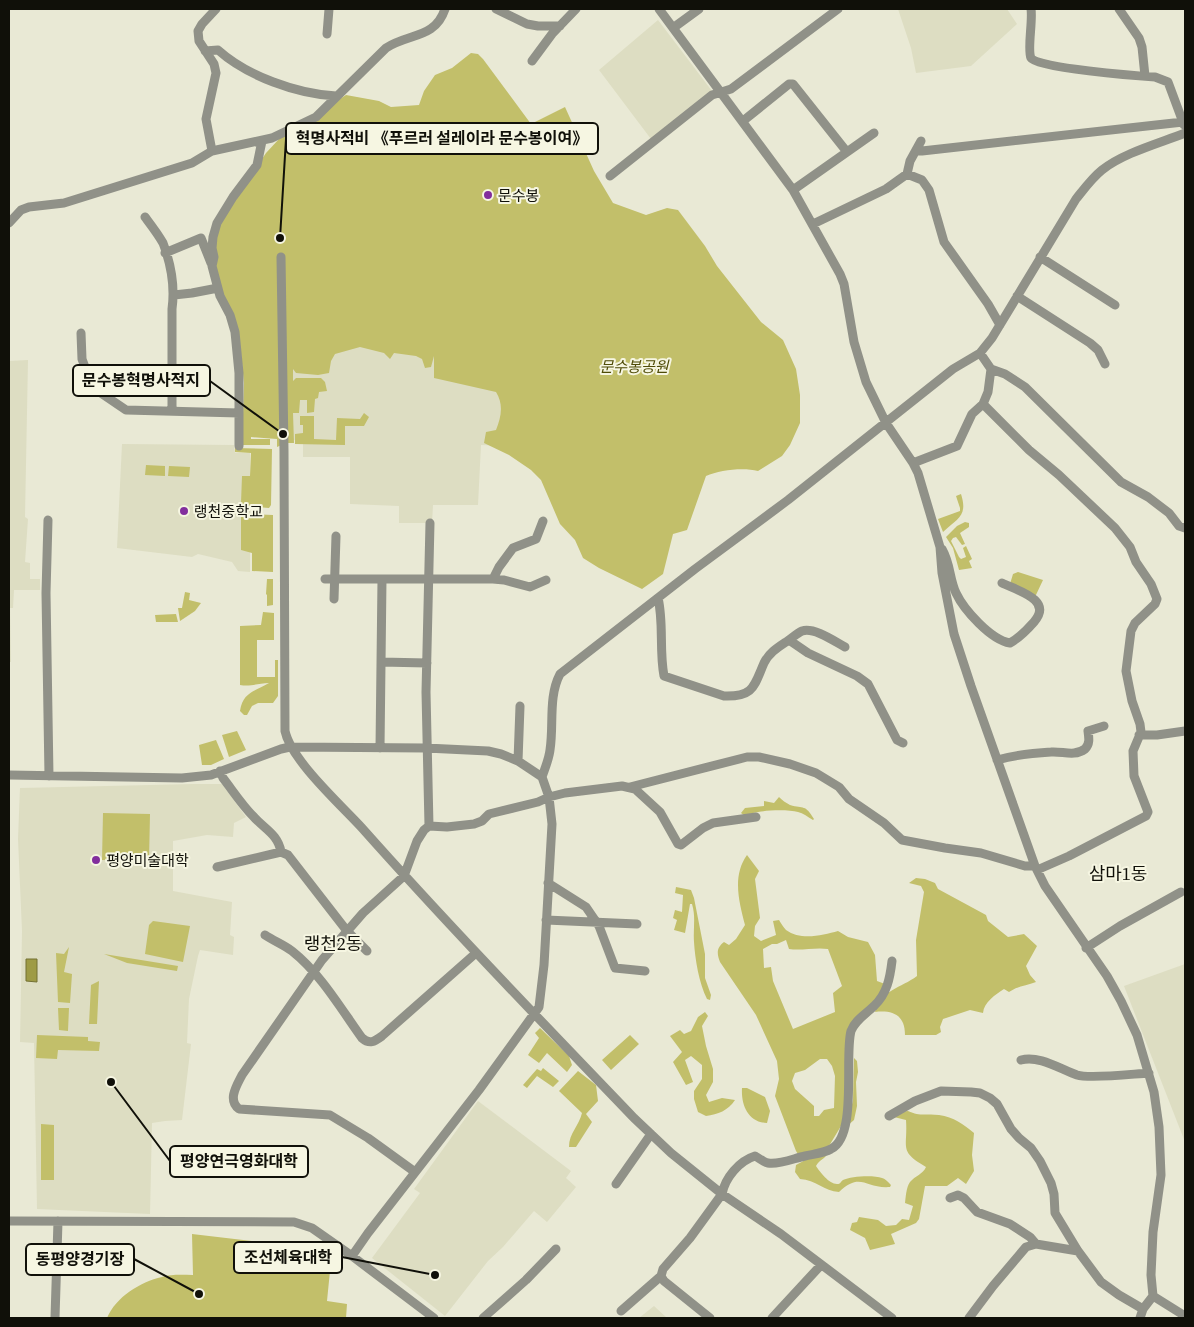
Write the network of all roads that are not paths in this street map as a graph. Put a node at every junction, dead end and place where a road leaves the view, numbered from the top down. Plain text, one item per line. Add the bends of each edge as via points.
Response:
1 (216, 9) edge
2 (329, 9) edge
3 (445, 9) edge
4 (496, 9) edge
5 (576, 9) edge
6 (659, 9) edge
7 (699, 9) edge
8 (838, 9) edge
9 (1031, 9) edge
10 (1119, 9) edge
11 (560, 26) junction
12 (673, 28) junction
13 (328, 34) dead end
14 (205, 51) junction
15 (532, 60) dead end
16 (1145, 76) junction
17 (722, 93) junction
18 (336, 96) junction
19 (743, 121) junction
20 (1184, 125) edge
21 (874, 133) dead end
22 (1185, 133) edge
23 (262, 141) junction
24 (921, 141) dead end
25 (212, 150) junction
26 (916, 150) junction
27 (847, 152) junction
28 (907, 174) junction
29 (610, 176) dead end
30 (793, 190) junction
31 (145, 216) dead end
32 (9, 223) edge
33 (814, 224) junction
34 (165, 253) junction
35 (281, 257) dead end
36 (1040, 257) junction
37 (212, 266) junction
38 (218, 288) junction
39 (174, 295) junction
40 (1017, 296) junction
41 (1115, 305) dead end
42 (1000, 325) junction
43 (81, 333) dead end
44 (980, 352) junction
45 (1105, 364) dead end
46 (991, 369) junction
47 (983, 404) junction
48 (172, 411) junction
49 (239, 413) junction
50 (886, 423) junction
51 (239, 446) dead end
52 (914, 463) junction
53 (48, 520) dead end
54 (543, 521) dead end
55 (430, 523) dead end
56 (1185, 528) edge
57 (336, 536) dead end
58 (940, 546) junction
59 (325, 579) dead end
60 (335, 579) junction
61 (382, 579) junction
62 (429, 580) junction
63 (493, 580) junction
64 (546, 580) dead end
65 (1002, 583) dead end
66 (658, 598) junction
67 (334, 599) dead end
68 (789, 640) junction
69 (844, 647) dead end
70 (381, 662) junction
71 (427, 662) junction
72 (520, 706) dead end
73 (1104, 726) dead end
74 (1185, 731) edge
75 (1139, 735) junction
76 (903, 743) dead end
77 (290, 747) junction
78 (380, 748) junction
79 (426, 748) junction
80 (997, 760) junction
81 (518, 762) junction
82 (220, 771) junction
83 (9, 775) edge
84 (48, 776) junction
85 (542, 776) junction
86 (630, 787) junction
87 (549, 797) junction
88 (756, 817) dead end
89 (429, 826) junction
90 (282, 852) junction
91 (217, 867) dead end
92 (1036, 868) junction
93 (404, 876) junction
94 (548, 882) junction
95 (1182, 892) dead end
96 (546, 920) junction
97 (597, 922) junction
98 (637, 924) dead end
99 (347, 931) junction
100 (265, 935) dead end
101 (1086, 948) junction
102 (367, 951) dead end
103 (476, 953) junction
104 (892, 961) dead end
105 (645, 971) dead end
106 (314, 974) junction
107 (534, 1014) junction
108 (1021, 1060) dead end
109 (1148, 1074) junction
110 (888, 1116) dead end
111 (651, 1134) junction
112 (415, 1172) junction
113 (616, 1184) dead end
114 (722, 1194) junction
115 (950, 1198) dead end
116 (9, 1221) edge
117 (58, 1221) junction
118 (1036, 1244) junction
119 (556, 1250) dead end
120 (1078, 1251) junction
121 (352, 1256) junction
122 (821, 1265) junction
123 (661, 1276) junction
124 (1153, 1296) junction
125 (1143, 1309) junction
126 (621, 1311) dead end
127 (1185, 1316) edge
128 (56, 1318) edge
129 (434, 1318) edge
130 (483, 1318) edge
131 (710, 1318) edge
132 (772, 1318) edge
133 (892, 1318) edge
134 (969, 1318) edge
135 (1140, 1318) edge

1 - 14 street via 198,31
2 - 13 street
3 - 18 street via 433,29 386,48
4 - 11 street via 527,24
5 - 11 street
6 - 12 street
7 - 12 street
8 - 17 street
9 - 16 street via 1030,52 1035,62
10 - 16 street via 1139,38
11 - 15 street
12 - 17 street
14 - 18 street via 218,50 229,60 289,88
14 - 25 street via 216,73 206,110
16 - 20 street via 1168,82
17 - 19 street
17 - 29 street via 712,95
18 - 23 street via 316,117
19 - 27 street via 793,84
19 - 30 street
20 - 26 street
21 - 27 street
22 - 36 street via 1133,153 1088,182
23 - 25 street
23 - 37 street via 257,165 217,223
24 - 26 street
25 - 32 street via 192,163 64,203 29,207 21,210
26 - 28 street
27 - 30 street
28 - 33 street
28 - 42 street via 922,180 944,242
30 - 33 street
31 - 34 street
33 - 50 street via 844,284 864,374
34 - 37 street via 201,238
34 - 39 street
35 - 77 street via 285,724
36 - 40 street
36 - 41 street
37 - 38 street
38 - 39 street
38 - 49 street via 235,332
39 - 48 street
40 - 42 street
40 - 45 street via 1090,343
42 - 44 street
43 - 48 street via 82,359 98,391 126,410
44 - 46 street
44 - 50 street
46 - 47 street
46 - 56 street via 1025,387 1122,482 1148,497
47 - 52 street via 972,414 957,446
47 - 75 street via 1115,528 1152,584 1155,604 1135,622 1131,631 1126,671 1140,724
48 - 49 street
49 - 51 street
50 - 52 street
50 - 66 street
52 - 58 street
53 - 84 street
54 - 63 street via 536,539 514,548
55 - 62 street
57 - 60 street
58 - 65 street via 965,608 996,637 1010,642 1039,616 1039,606 1033,598
58 - 80 street via 954,634
59 - 60 street
60 - 61 street
60 - 67 street
61 - 62 street
61 - 70 street
62 - 63 street
62 - 71 street
63 - 64 street via 530,587
66 - 68 street via 660,658 664,676 679,682 724,696 746,693 756,683 770,654
66 - 85 street via 560,674 555,682 550,752
68 - 69 street via 810,630
68 - 76 street via 868,684 897,740
70 - 71 street
70 - 78 street
71 - 79 street
72 - 81 street
73 - 80 street via 1088,731 1089,742 1078,753 1054,752
74 - 75 street
75 - 92 street via 1133,751 1134,776 1147,807 1146,816 1069,856
77 - 78 street
77 - 82 street
77 - 93 street
78 - 79 street
79 - 81 street via 488,751
79 - 89 street
80 - 92 street
81 - 85 street
82 - 84 street via 182,778
82 - 90 street via 254,818 275,836
83 - 84 street
85 - 87 street
86 - 87 street
86 - 88 street via 660,812 681,845 713,823
86 - 92 street via 759,757 816,773 902,840 981,853
87 - 89 street via 489,814 474,824
87 - 94 street via 552,824
89 - 93 street via 417,841
90 - 91 street
90 - 99 street via 288,855
92 - 101 street
93 - 99 street
93 - 103 street
94 - 96 street
94 - 97 street via 586,906
95 - 101 street
96 - 97 street
96 - 107 street via 541,995
97 - 98 street
97 - 105 street via 615,968
99 - 102 street
99 - 106 street
100 - 106 street via 292,951
101 - 109 street via 1121,1001 1137,1035
103 - 106 street via 374,1042 362,1038
103 - 107 street
104 - 114 street via 885,991 852,1030 849,1043 850,1096 840,1140 831,1149 776,1163 766,1163 752,1156 732,1173
106 - 112 street via 242,1075 234,1090 235,1106 239,1109 330,1115
107 - 111 street
107 - 112 street
108 - 109 street via 1038,1060 1084,1076
109 - 124 street via 1157,1106 1161,1175 1153,1232
110 - 120 street via 941,1091 980,1093 990,1098 1011,1129 1040,1161 1051,1183 1055,1213
111 - 113 street
111 - 114 street
112 - 121 street
114 - 122 street
114 - 123 street via 663,1269
115 - 118 street via 958,1195 964,1198 977,1212 1010,1224
116 - 117 street
117 - 121 street via 294,1222 312,1228
117 - 128 street
118 - 120 street
118 - 134 street via 1021,1252
119 - 130 street
120 - 125 street via 1101,1282
121 - 129 street
122 - 132 street
122 - 133 street
123 - 126 street
123 - 131 street
124 - 125 street
124 - 127 street
125 - 135 street

